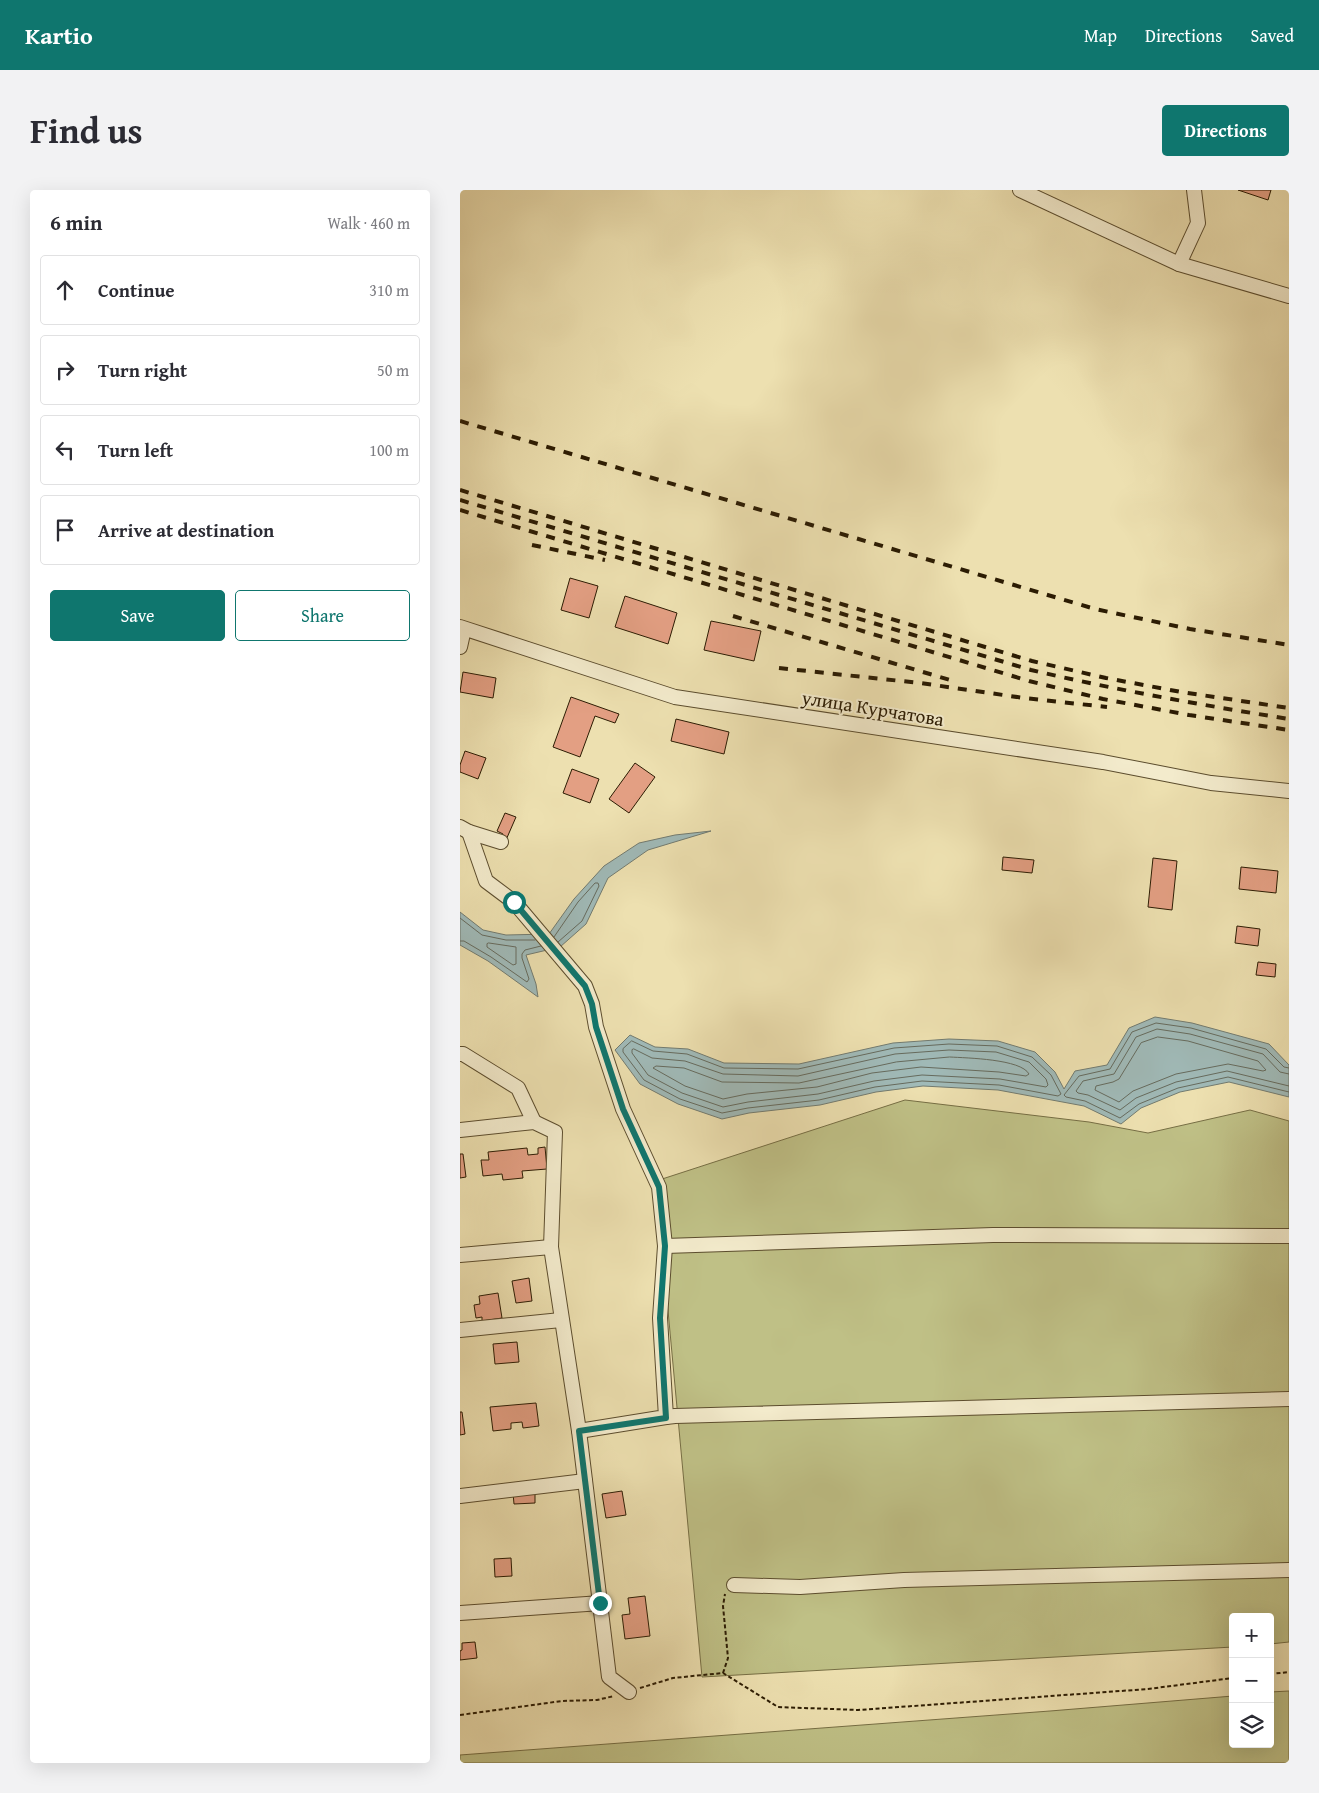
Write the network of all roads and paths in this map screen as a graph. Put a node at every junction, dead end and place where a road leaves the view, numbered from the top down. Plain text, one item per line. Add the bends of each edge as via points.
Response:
1 (1020, 190) edge
2 (1194, 190) edge
3 (1179, 264) junction
4 (1289, 296) edge
5 (462, 628) edge
6 (460, 647) edge
7 (1289, 791) edge
8 (464, 829) edge
9 (501, 842) dead end
10 (460, 1054) edge
11 (534, 1122) junction
12 (460, 1130) edge
13 (1289, 1236) edge
14 (665, 1246) junction
15 (551, 1247) junction
16 (460, 1255) edge
17 (561, 1320) junction
18 (460, 1330) edge
19 (1289, 1399) edge
20 (666, 1418) junction
21 (579, 1431) junction
22 (585, 1481) junction
23 (460, 1496) edge
24 (1289, 1570) edge
25 (734, 1585) joint
26 (600, 1603) junction
27 (460, 1613) edge
28 (1289, 1672) edge
29 (723, 1673) junction
30 (1274, 1674) edge
31 (1229, 1679) edge
32 (629, 1692) junction
33 (460, 1715) edge

1 - 3 street
2 - 3 street via 1198,223
3 - 4 street
5 - 6 street
5 - 7 street, улица Курчатова via 675,696 1103,762 1210,782
8 - 9 street
8 - 14 street via 486,881 514,902 585,986 623,1109 659,1187
10 - 11 street via 518,1088
11 - 12 street
11 - 15 street via 555,1132
13 - 14 street via 993,1235
14 - 20 street via 660,1318
15 - 16 street
15 - 17 street
17 - 18 street
17 - 21 street
19 - 20 street
20 - 21 street
21 - 22 street
22 - 23 street
22 - 26 street
24 - 25 street via 904,1580 800,1587
25 - 29 path via 726,1591 723,1606 728,1658
26 - 27 street
26 - 32 street via 609,1677
28 - 30 path
29 - 31 path via 778,1707 858,1710 1148,1689
29 - 32 path via 673,1678
32 - 33 path via 596,1700 562,1701

